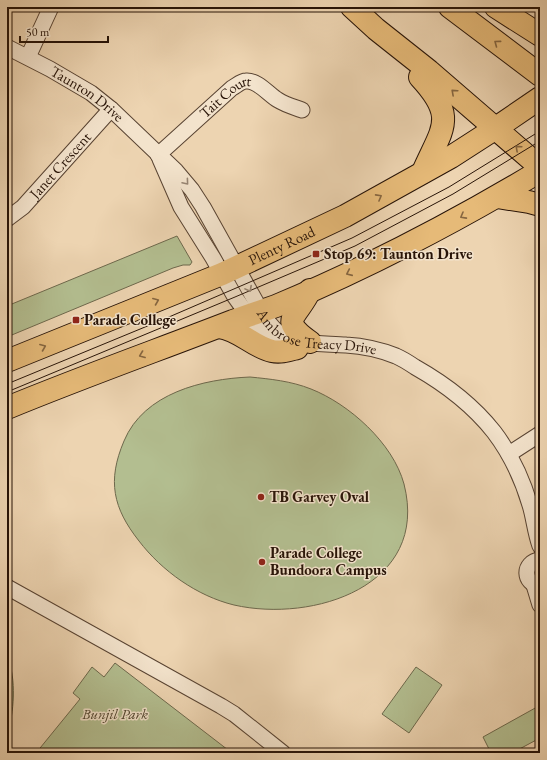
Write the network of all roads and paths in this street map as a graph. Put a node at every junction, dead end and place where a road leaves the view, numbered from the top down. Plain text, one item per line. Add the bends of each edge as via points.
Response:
1 (51, 7) edge
2 (352, 7) edge
3 (450, 7) edge
4 (496, 7) edge
5 (376, 29) junction
6 (540, 35) edge
7 (7, 47) edge
8 (28, 57) junction
9 (534, 70) edge
10 (540, 98) edge
11 (111, 109) junction
12 (302, 110) dead end
13 (489, 123) junction
14 (158, 155) junction
15 (540, 168) edge
16 (423, 172) junction
17 (540, 172) edge
18 (497, 197) junction
19 (535, 204) edge
20 (7, 219) edge
21 (225, 262) junction
22 (310, 290) junction
23 (254, 313) junction
24 (219, 326) junction
25 (304, 345) junction
26 (7, 361) edge
27 (7, 408) edge
28 (540, 434) edge
29 (509, 454) junction
30 (538, 539) edge
31 (535, 562) edge
32 (537, 586) edge
33 (7, 587) edge
34 (540, 605) edge
35 (283, 753) edge

1 - 8 street
2 - 5 highway
9 -> 3 highway
4 - 6 highway
13 -> 5 highway via 430,71
5 - 16 highway via 394,52 436,95 442,108 444,123
7 - 8 street, Taunton Drive
8 - 11 street, Taunton Drive via 71,80
10 - 13 highway, Plenty Road
11 - 14 street, Taunton Drive
11 - 20 street, Janet Crescent via 23,207
12 - 14 street, Tait Court via 276,99 252,82 242,81
15 -> 13 highway
13 - 16 highway, Plenty Road
14 - 21 street, Taunton Drive via 176,171 203,207
21 -> 16 highway, Plenty Road via 345,216
17 - 18 highway
18 - 19 highway
18 -> 22 highway via 416,241
21 - 23 street, Ambrose Treacy Drive via 235,297
26 -> 21 highway, Plenty Road
22 - 23 highway
22 - 25 highway via 305,302 294,314 292,324
23 - 24 highway
23 - 25 street, Ambrose Treacy Drive via 279,333
24 - 25 highway via 227,327 259,347 273,351 279,352
24 -> 27 highway
25 - 29 street, Ambrose Treacy Drive via 346,345 396,356 442,383 470,406
28 - 29 street
29 - 30 street, Ambrose Treacy Drive via 525,491
30 - 31 street, Ambrose Treacy Drive
31 - 32 street, Ambrose Treacy Drive via 527,571 527,575 530,582
32 - 34 street
33 - 35 street via 221,706

